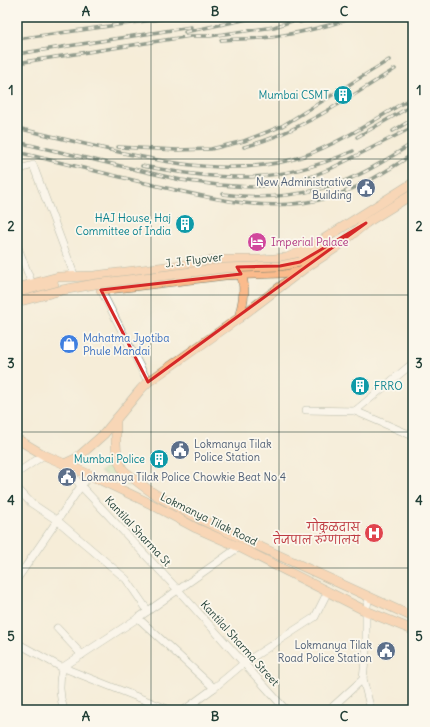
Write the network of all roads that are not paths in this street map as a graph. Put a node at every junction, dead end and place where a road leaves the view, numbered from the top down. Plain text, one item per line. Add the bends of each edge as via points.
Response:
1 (17, 170) edge
2 (413, 183) edge
3 (413, 194) edge
4 (364, 219) junction
5 (17, 245) edge
6 (222, 260) junction
7 (302, 265) junction
8 (241, 274) junction
9 (78, 278) junction
10 (32, 284) junction
11 (17, 288) edge
12 (101, 290) joint
13 (17, 295) edge
14 (17, 302) edge
15 (239, 318) junction
16 (413, 363) edge
17 (148, 382) junction
18 (306, 410) dead end
19 (355, 411) junction
20 (116, 419) junction
21 (413, 436) edge
22 (17, 439) edge
23 (44, 455) junction
24 (64, 464) junction
25 (17, 473) edge
26 (90, 475) junction
27 (81, 486) junction
28 (17, 488) edge
29 (58, 521) junction
30 (239, 547) junction
31 (19, 570) edge
32 (17, 579) edge
33 (178, 590) junction
34 (328, 591) junction
35 (369, 597) junction
36 (148, 611) junction
37 (366, 611) junction
38 (413, 617) edge
39 (138, 618) junction
40 (57, 628) dead end
41 (413, 630) edge
42 (17, 643) edge
43 (82, 655) junction
44 (244, 663) junction
45 (63, 667) junction
46 (363, 679) junction
47 (214, 688) junction
48 (64, 710) edge
49 (170, 710) edge
50 (184, 710) edge
51 (286, 710) edge
52 (329, 710) edge
53 (371, 710) edge

1 - 9 street via 33,164
2 - 4 main road
3 - 4 main road
4 - 6 main road via 294,256 261,260
4 - 7 main road, J. J. Flyover
5 - 10 street
6 - 8 main road via 235,265
6 - 9 main road
7 - 8 main road via 281,273
7 - 14 main road, J. J. Flyover, bridge via 224,268 95,284
7 - 15 main road
8 - 12 main road
8 - 15 main road via 244,293
9 - 10 main road via 58,277
9 - 13 main road
10 - 11 main road
12 - 17 street
15 - 17 main road
16 - 19 street
17 - 20 main road
18 - 19 street
19 - 21 street
20 - 24 main road via 104,434 77,458
20 - 35 main road, Lokmanya Tilak Road via 119,460 124,470 144,487 204,521
22 - 23 main road, Lokmanya Tilak Road
23 - 24 main road, Lokmanya Tilak Road
23 - 25 street
24 - 26 main road, Lokmanya Tilak Road
24 - 27 street, Kantilal Sharma St
26 - 27 street
26 - 30 main road, Lokmanya Tilak Road
27 - 29 street
27 - 33 street, Kantilal Sharma St
28 - 29 street via 31,503
29 - 31 street
29 - 36 street via 126,578
30 - 33 street
30 - 34 main road, Lokmanya Tilak Road
31 - 32 street
33 - 36 street
33 - 44 street, Kantilal Sharma Street
34 - 37 main road, Lokmanya Tilak Road
34 - 44 street via 315,617
35 - 37 street
35 - 38 main road, Lokmanya Tilak Road
36 - 39 street
37 - 41 main road, Lokmanya Tilak Road
37 - 46 street
39 - 43 street
39 - 47 street
40 - 43 street
42 - 45 street
43 - 45 street
44 - 47 street
44 - 51 street, Kantilal Sharma Street
45 - 48 street via 60,698
45 - 49 street
46 - 52 street
46 - 53 street
47 - 50 street

